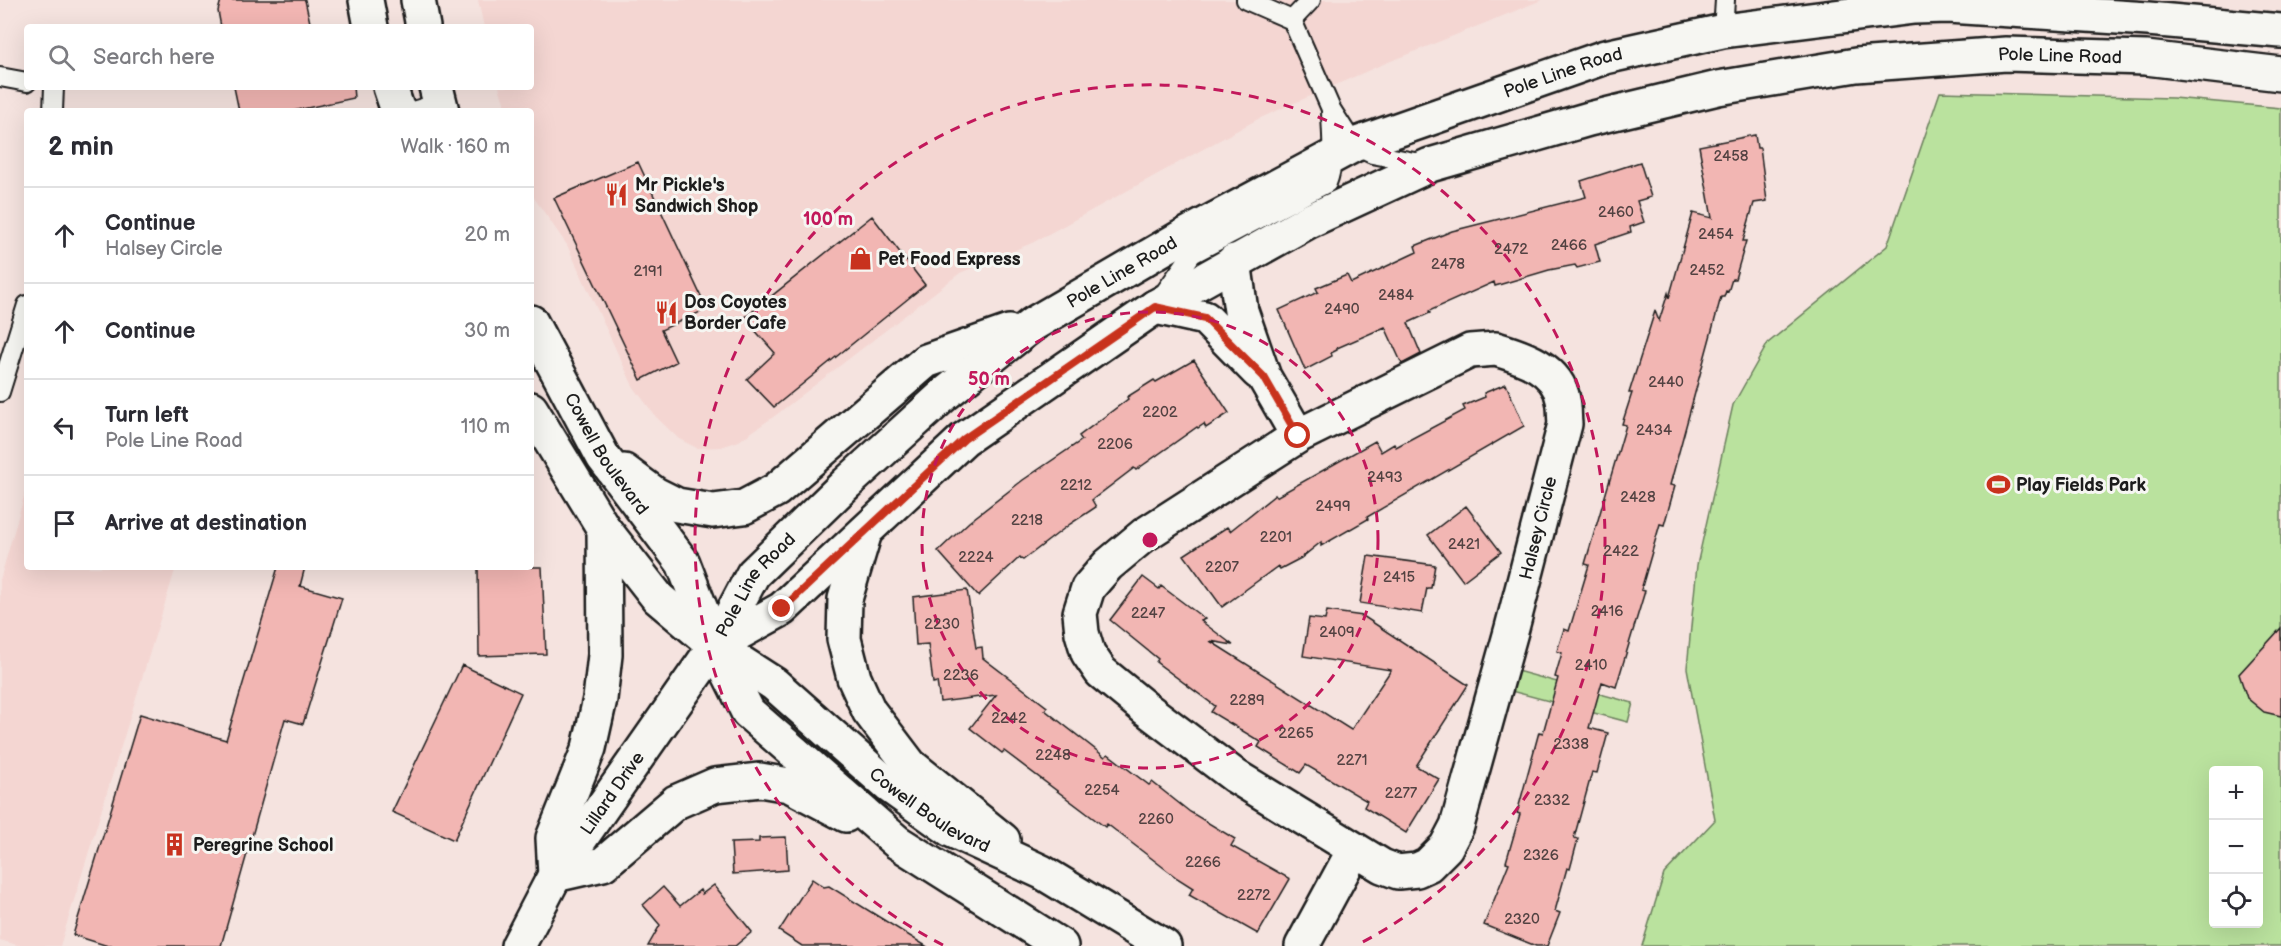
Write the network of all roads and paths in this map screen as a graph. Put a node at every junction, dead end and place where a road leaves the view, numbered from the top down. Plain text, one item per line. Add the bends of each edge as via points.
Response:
1 (366, 0) edge
2 (418, 0) edge
3 (1246, 0) edge
4 (1311, 0) edge
5 (1724, 15) edge
6 (1292, 20) junction
7 (370, 24) edge
8 (422, 24) edge
9 (2281, 31) edge
10 (2281, 74) edge
11 (0, 77) edge
12 (24, 81) edge
13 (54, 90) edge
14 (391, 90) edge
15 (53, 108) edge
16 (397, 108) edge
17 (1331, 109) junction
18 (1343, 151) junction
19 (1430, 165) junction
20 (1234, 261) junction
21 (1155, 307) junction
22 (24, 315) edge
23 (1033, 324) junction
24 (534, 328) edge
25 (1264, 377) junction
26 (0, 392) edge
27 (534, 414) edge
28 (1298, 436) junction
29 (603, 457) junction
30 (604, 529) junction
31 (865, 530) junction
32 (715, 646) junction
33 (899, 844) junction
34 (1354, 850) junction
35 (1042, 872) junction
36 (555, 875) junction
37 (518, 946) edge
38 (1061, 946) edge
39 (1164, 946) edge
40 (1302, 946) edge

1 - 7 main road
2 - 8 main road
3 - 6 lane
4 - 6 lane
5 - 9 main road, Pole Line Road via 1948,6 2148,18
5 - 18 main road, Pole Line Road
6 - 17 lane
10 - 19 main road, Pole Line Road via 2146,58 2006,54 1856,65 1718,88 1589,119
11 - 12 lane
13 - 15 lane
14 - 16 main road
17 - 18 lane
17 - 18 lane
18 - 19 lane
18 - 21 lane via 1327,183 1192,254
18 - 23 main road, Pole Line Road via 1182,237
19 - 20 main road, Pole Line Road
20 - 21 main road, Pole Line Road
20 - 25 main road via 1241,311
21 - 25 main road via 1205,318
21 - 31 main road, Pole Line Road via 964,439
22 - 26 lane
23 - 29 main road via 926,362 776,490 744,507 713,511 677,505
23 - 32 main road, Pole Line Road via 938,401 753,574
24 - 29 main road, Cowell Boulevard
25 - 28 main road
27 - 30 main road, Cowell Boulevard
28 - 34 main road, Halsey Circle via 1144,535 1108,565 1088,588 1080,613 1082,633 1088,653 1101,672 1145,708 1235,776
28 - 34 main road, Halsey Circle via 1470,351 1496,349 1542,367 1554,379 1563,398 1565,424 1457,826 1446,847 1417,870 1398,872
29 - 32 main road, Cowell Boulevard via 683,563
30 - 32 main road, Cowell Boulevard via 658,598
30 - 36 main road via 605,655 600,699 589,748 553,838
31 - 32 main road, Pole Line Road via 782,609
31 - 35 main road via 845,599 844,639 854,678 869,711 909,765
32 - 33 main road, Cowell Boulevard via 748,712
32 - 35 main road, Cowell Boulevard via 774,684 888,785 951,830
32 - 36 main road, Lillard Drive
33 - 36 main road via 789,785 760,780 730,782 676,802 603,864
33 - 38 main road, Cowell Boulevard
34 - 40 main road
35 - 39 main road, Cowell Boulevard
36 - 37 main road, Lillard Drive

